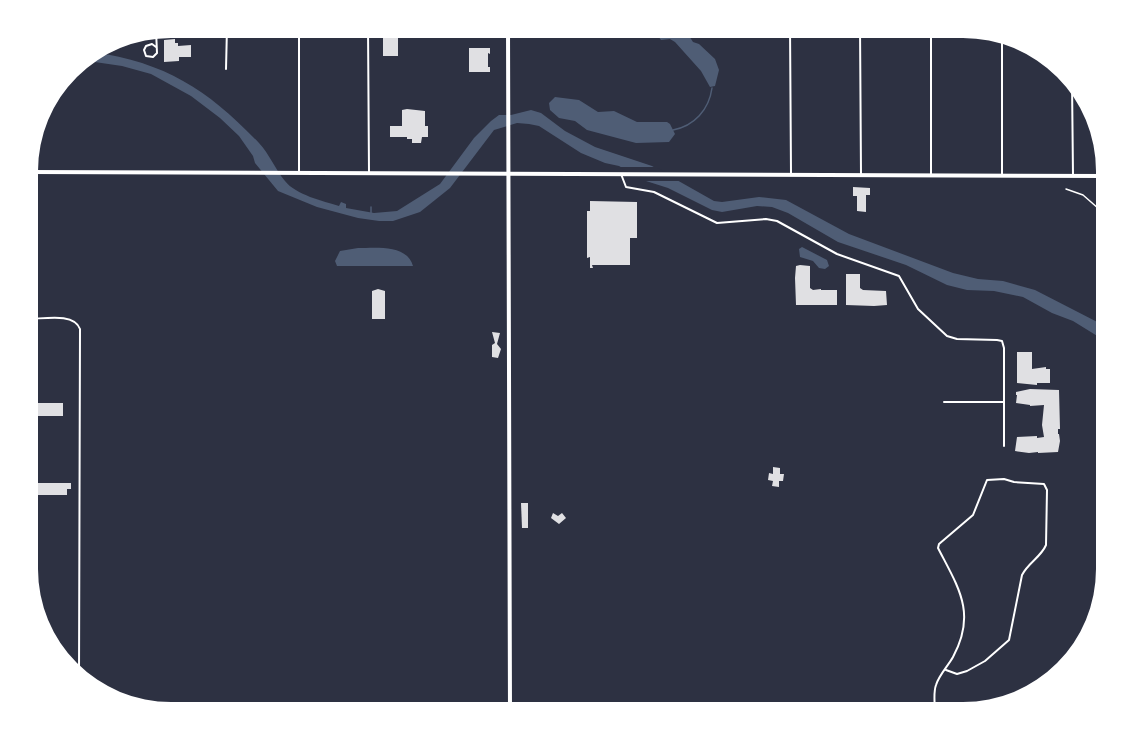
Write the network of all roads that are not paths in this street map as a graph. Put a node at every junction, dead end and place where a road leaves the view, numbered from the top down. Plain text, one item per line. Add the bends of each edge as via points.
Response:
1 (227, 38) edge
2 (299, 38) edge
3 (368, 38) edge
4 (508, 38) edge
5 (790, 38) edge
6 (860, 38) edge
7 (932, 38) edge
8 (156, 39) edge
9 (1002, 44) edge
10 (156, 46) junction
11 (226, 69) dead end
12 (1072, 94) edge
13 (38, 172) edge
14 (299, 173) junction
15 (369, 173) junction
16 (508, 173) junction
17 (621, 174) junction
18 (791, 175) junction
19 (861, 175) junction
20 (931, 175) junction
21 (1002, 176) junction
22 (1073, 176) junction
23 (1096, 176) edge
24 (38, 319) edge
25 (944, 402) dead end
26 (1004, 402) junction
27 (1004, 446) dead end
28 (79, 666) edge
29 (946, 670) junction
30 (510, 702) edge
31 (935, 702) edge

1 - 11 street
2 - 14 street
3 - 15 street
4 - 16 main road
5 - 18 street
6 - 19 street
7 - 20 street
8 - 10 street
9 - 21 street
10 - 10 street via 148,45 145,54 154,56
12 - 22 street
13 - 14 main road
14 - 15 main road
15 - 16 main road
16 - 17 main road
16 - 30 main road
17 - 18 main road
17 - 26 street via 626,187 654,192 717,223 771,219 837,254 899,276 918,309 947,336 1002,341
18 - 19 main road
19 - 20 main road
20 - 21 main road
21 - 22 main road
22 - 23 main road
24 - 28 street via 70,319 80,329
25 - 26 street
26 - 27 street
29 - 29 street via 963,633 965,616 962,597 939,544 973,515 987,480 1044,484 1046,545 1022,575 1009,640 968,671 957,674
29 - 31 street via 937,682

